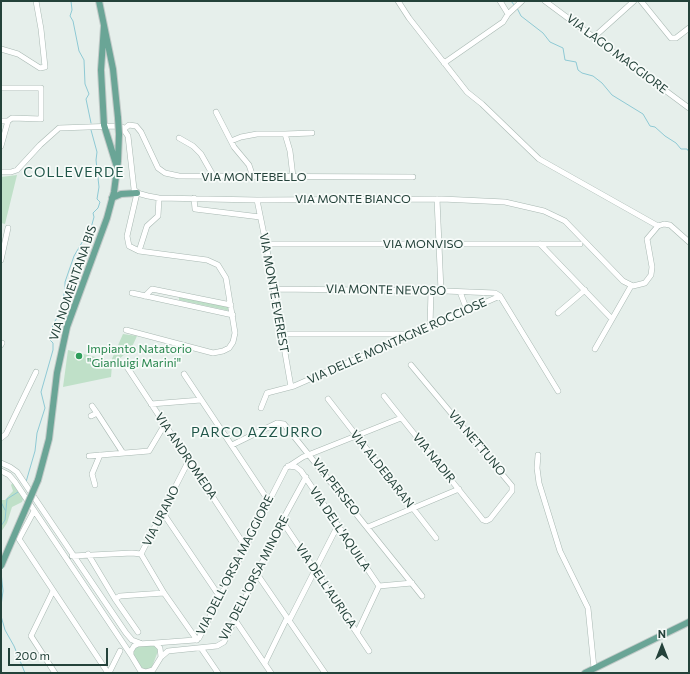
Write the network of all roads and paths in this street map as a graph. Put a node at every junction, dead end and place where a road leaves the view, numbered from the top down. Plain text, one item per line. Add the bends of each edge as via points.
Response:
1 (36, 1) edge
2 (99, 1) edge
3 (398, 1) edge
4 (500, 1) edge
5 (522, 1) edge
6 (545, 1) edge
7 (634, 1) edge
8 (641, 1) edge
9 (508, 14) junction
10 (104, 26) junction
11 (689, 28) edge
12 (594, 37) junction
13 (1, 49) edge
14 (444, 63) junction
15 (1, 88) edge
16 (689, 108) edge
17 (216, 112) dead end
18 (1, 121) edge
19 (8, 121) junction
20 (104, 125) junction
21 (124, 129) junction
22 (312, 133) dead end
23 (285, 134) junction
24 (179, 138) dead end
25 (231, 142) junction
26 (1, 146) edge
27 (117, 169) junction
28 (1, 172) edge
29 (214, 177) junction
30 (253, 177) junction
31 (293, 177) junction
32 (414, 177) dead end
33 (115, 181) junction
34 (126, 193) junction
35 (137, 193) junction
36 (112, 198) junction
37 (159, 198) junction
38 (194, 198) junction
39 (438, 199) junction
40 (257, 200) junction
41 (260, 217) junction
42 (658, 226) junction
43 (8, 228) dead end
44 (689, 242) edge
45 (266, 244) junction
46 (439, 244) junction
47 (540, 244) junction
48 (580, 244) dead end
49 (139, 251) junction
50 (1, 260) edge
51 (630, 286) junction
52 (274, 289) junction
53 (585, 290) junction
54 (431, 291) junction
55 (441, 291) junction
56 (460, 292) junction
57 (132, 293) dead end
58 (499, 294) junction
59 (145, 296) junction
60 (231, 305) junction
61 (467, 310) junction
62 (558, 313) dead end
63 (233, 315) junction
64 (612, 319) junction
65 (430, 326) junction
66 (126, 330) dead end
67 (281, 334) junction
68 (410, 334) junction
69 (595, 349) dead end
70 (412, 365) dead end
71 (127, 367) dead end
72 (36, 372) dead end
73 (184, 374) dead end
74 (291, 387) junction
75 (558, 391) dead end
76 (384, 396) dead end
77 (328, 399) dead end
78 (201, 400) junction
79 (151, 404) junction
80 (92, 406) dead end
81 (261, 408) dead end
82 (97, 413) junction
83 (91, 416) dead end
84 (402, 418) junction
85 (165, 424) junction
86 (356, 436) junction
87 (1, 438) edge
88 (232, 445) junction
89 (123, 453) junction
90 (100, 455) junction
91 (311, 455) junction
92 (538, 455) dead end
93 (89, 456) dead end
94 (302, 458) junction
95 (189, 460) junction
96 (1, 463) edge
97 (288, 466) junction
98 (1, 471) edge
99 (301, 471) junction
100 (306, 477) junction
101 (95, 484) dead end
102 (459, 489) junction
103 (268, 500) junction
104 (413, 508) junction
105 (34, 511) junction
106 (163, 513) junction
107 (282, 521) junction
108 (484, 521) joint
109 (338, 525) junction
110 (368, 527) junction
111 (436, 538) dead end
112 (245, 546) junction
113 (64, 554) junction
114 (88, 554) junction
115 (141, 554) junction
116 (74, 556) junction
117 (71, 564) junction
118 (1, 566) edge
119 (315, 571) junction
120 (257, 574) junction
121 (412, 583) junction
122 (379, 586) junction
123 (53, 591) junction
124 (164, 593) junction
125 (422, 596) dead end
126 (220, 597) junction
127 (115, 599) junction
128 (235, 620) junction
129 (288, 620) junction
130 (689, 622) edge
131 (138, 632) dead end
132 (357, 633) junction
133 (197, 640) junction
134 (140, 643) junction
135 (155, 643) junction
136 (201, 648) junction
137 (120, 651) dead end
138 (369, 651) dead end
139 (130, 654) junction
140 (161, 657) junction
141 (265, 663) junction
142 (594, 668) junction
143 (152, 671) edge
144 (140, 672) edge
145 (55, 673) edge
146 (108, 673) edge
147 (218, 673) edge
148 (271, 673) edge
149 (325, 673) edge
150 (584, 673) edge

1 - 13 street via 45,67 40,68 18,54
2 - 10 main road, VIA NOMENTANA BIS
3 - 14 street
4 - 9 street
5 - 9 street
6 - 12 street, VIA LAGO MAGGIORE
7 - 12 street
8 - 11 street via 671,38 676,38
9 - 14 street via 502,22
10 - 20 main road via 101,70
10 - 27 main road, VIA NOMENTANA BIS, bridge via 113,69 118,118
12 - 16 street, VIA LAGO MAGGIORE
14 - 42 street via 467,92 541,161
15 - 19 street via 41,88 41,119 12,118
17 - 25 street
18 - 19 street
19 - 26 street
20 - 21 street
20 - 27 main road
20 - 28 street via 59,128 17,170
21 - 29 street, VIA MONTEBELLO via 129,125 138,128 154,161 164,172 183,176
21 - 35 street via 128,136 133,186
22 - 23 street
23 - 25 street via 254,134
23 - 31 street
24 - 29 street via 201,154
25 - 30 street via 249,165
27 - 33 main road, VIA NOMENTANA BIS
29 - 30 street, VIA MONTEBELLO
30 - 31 street, VIA MONTEBELLO
31 - 32 street, VIA MONTEBELLO
33 - 34 main road
33 - 36 main road, VIA NOMENTANA BIS
34 - 35 main road
34 - 36 main road
35 - 37 street, VIA MONTE BIANCO
35 - 49 street via 127,240 130,247
36 - 118 main road, VIA NOMENTANA BIS, bridge via 95,254 67,327 57,374 49,439 38,480
37 - 38 street, VIA MONTE BIANCO
37 - 49 street via 158,216 147,226
38 - 40 street, VIA MONTE BIANCO
38 - 41 street via 195,209
39 - 40 street, VIA MONTE BIANCO
39 - 46 street
39 - 51 street, VIA MONTE BIANCO via 500,202 558,217
40 - 41 street, VIA MONTE EVEREST
41 - 45 street, VIA MONTE EVEREST
42 - 44 street via 669,225
42 - 51 street via 647,239 652,267 650,277 642,285
43 - 50 street
45 - 46 street, VIA MONVISO
45 - 52 street, VIA MONTE EVEREST
46 - 47 street, VIA MONVISO
46 - 55 street
47 - 48 street, VIA MONVISO
47 - 53 street
49 - 60 street via 215,263 226,278
51 - 64 street
52 - 54 street, VIA MONTE NEVOSO
52 - 67 street, VIA MONTE EVEREST
53 - 62 street
53 - 64 street
54 - 55 street, VIA MONTE NEVOSO
54 - 65 street
55 - 56 street, VIA MONTE NEVOSO
56 - 58 street, VIA MONTE NEVOSO
56 - 61 street
57 - 59 street
58 - 61 street, VIA DELLE MONTAGNE ROCCIOSE
58 - 75 street
59 - 60 street via 152,289
59 - 63 street
60 - 63 street
61 - 65 street, VIA DELLE MONTAGNE ROCCIOSE
63 - 66 street via 233,342 228,350 217,353 204,352
64 - 69 street
65 - 68 street, VIA DELLE MONTAGNE ROCCIOSE
67 - 68 street
67 - 74 street, VIA MONTE EVEREST
68 - 74 street, VIA DELLE MONTAGNE ROCCIOSE
70 - 108 street, VIA NETTUNO via 512,486 512,490 492,517
71 - 79 street, VIA ANDROMEDA
72 - 87 street via 6,434
73 - 78 street
74 - 81 street, VIA DELLE MONTAGNE ROCCIOSE via 266,394
76 - 84 street, VIA NADIR
77 - 86 street, VIA ALDEBARAN
78 - 79 street
78 - 88 street
79 - 85 street, VIA ANDROMEDA
80 - 82 street
82 - 83 street
82 - 89 street
84 - 86 street
84 - 102 street, VIA NADIR
85 - 89 street via 149,451
85 - 95 street, VIA ANDROMEDA
86 - 91 street
86 - 104 street, VIA ALDEBARAN
88 - 91 street, VIA PERSEO via 282,423
88 - 103 street
89 - 90 street
90 - 93 street
90 - 101 street via 92,474
91 - 94 street
91 - 110 street, VIA PERSEO
92 - 142 street via 538,478 556,539 564,562 588,608
94 - 97 street
94 - 99 street
95 - 106 street, VIA URANO
95 - 112 street, VIA ANDROMEDA
96 - 116 street via 15,470
97 - 99 street
97 - 103 street, VIA DELL'ORSA MAGGIORE
98 - 105 street via 11,477
99 - 100 street, VIA DELL'AQUILA
100 - 107 street, VIA DELL'ORSA MINORE
100 - 109 street, VIA DELL'AQUILA
102 - 104 street
102 - 108 street, VIA NADIR
103 - 112 street, VIA DELL'ORSA MAGGIORE
104 - 110 street
104 - 111 street, VIA ALDEBARAN
105 - 113 street
105 - 123 street via 19,538
106 - 115 street, VIA URANO
106 - 126 street
107 - 119 street, VIA DELL'AURIGA
107 - 120 street, VIA DELL'ORSA MINORE
109 - 119 street
109 - 122 street, VIA DELL'AQUILA
110 - 121 street, VIA PERSEO
112 - 126 street, VIA DELL'ORSA MAGGIORE
113 - 116 street, VIA URANO
113 - 117 street
114 - 115 street, VIA URANO
114 - 116 street, VIA URANO
114 - 127 street
115 - 124 street
116 - 117 street
116 - 134 street via 126,633 132,640
117 - 139 street
119 - 129 street
119 - 132 street, VIA DELL'AURIGA
120 - 128 street, VIA DELL'ORSA MINORE
120 - 129 street
121 - 122 street
121 - 125 street, VIA PERSEO
122 - 132 street
123 - 145 street via 31,636
123 - 146 street
124 - 127 street via 120,596
124 - 133 street
126 - 133 street, VIA DELL'ORSA MAGGIORE
127 - 131 street
128 - 136 street, VIA DELL'ORSA MINORE via 223,643
128 - 141 street
129 - 141 street
129 - 149 street
130 - 142 main road
132 - 138 street, VIA DELL'AURIGA
133 - 135 street, VIA DELL'ORSA MAGGIORE
134 - 135 street
134 - 139 street via 133,647
135 - 140 street via 160,648
136 - 140 street, VIA DELL'ORSA MINORE via 171,650
136 - 147 street
137 - 146 street
139 - 144 street
140 - 143 street
141 - 148 street
142 - 150 main road
143 - 144 street

